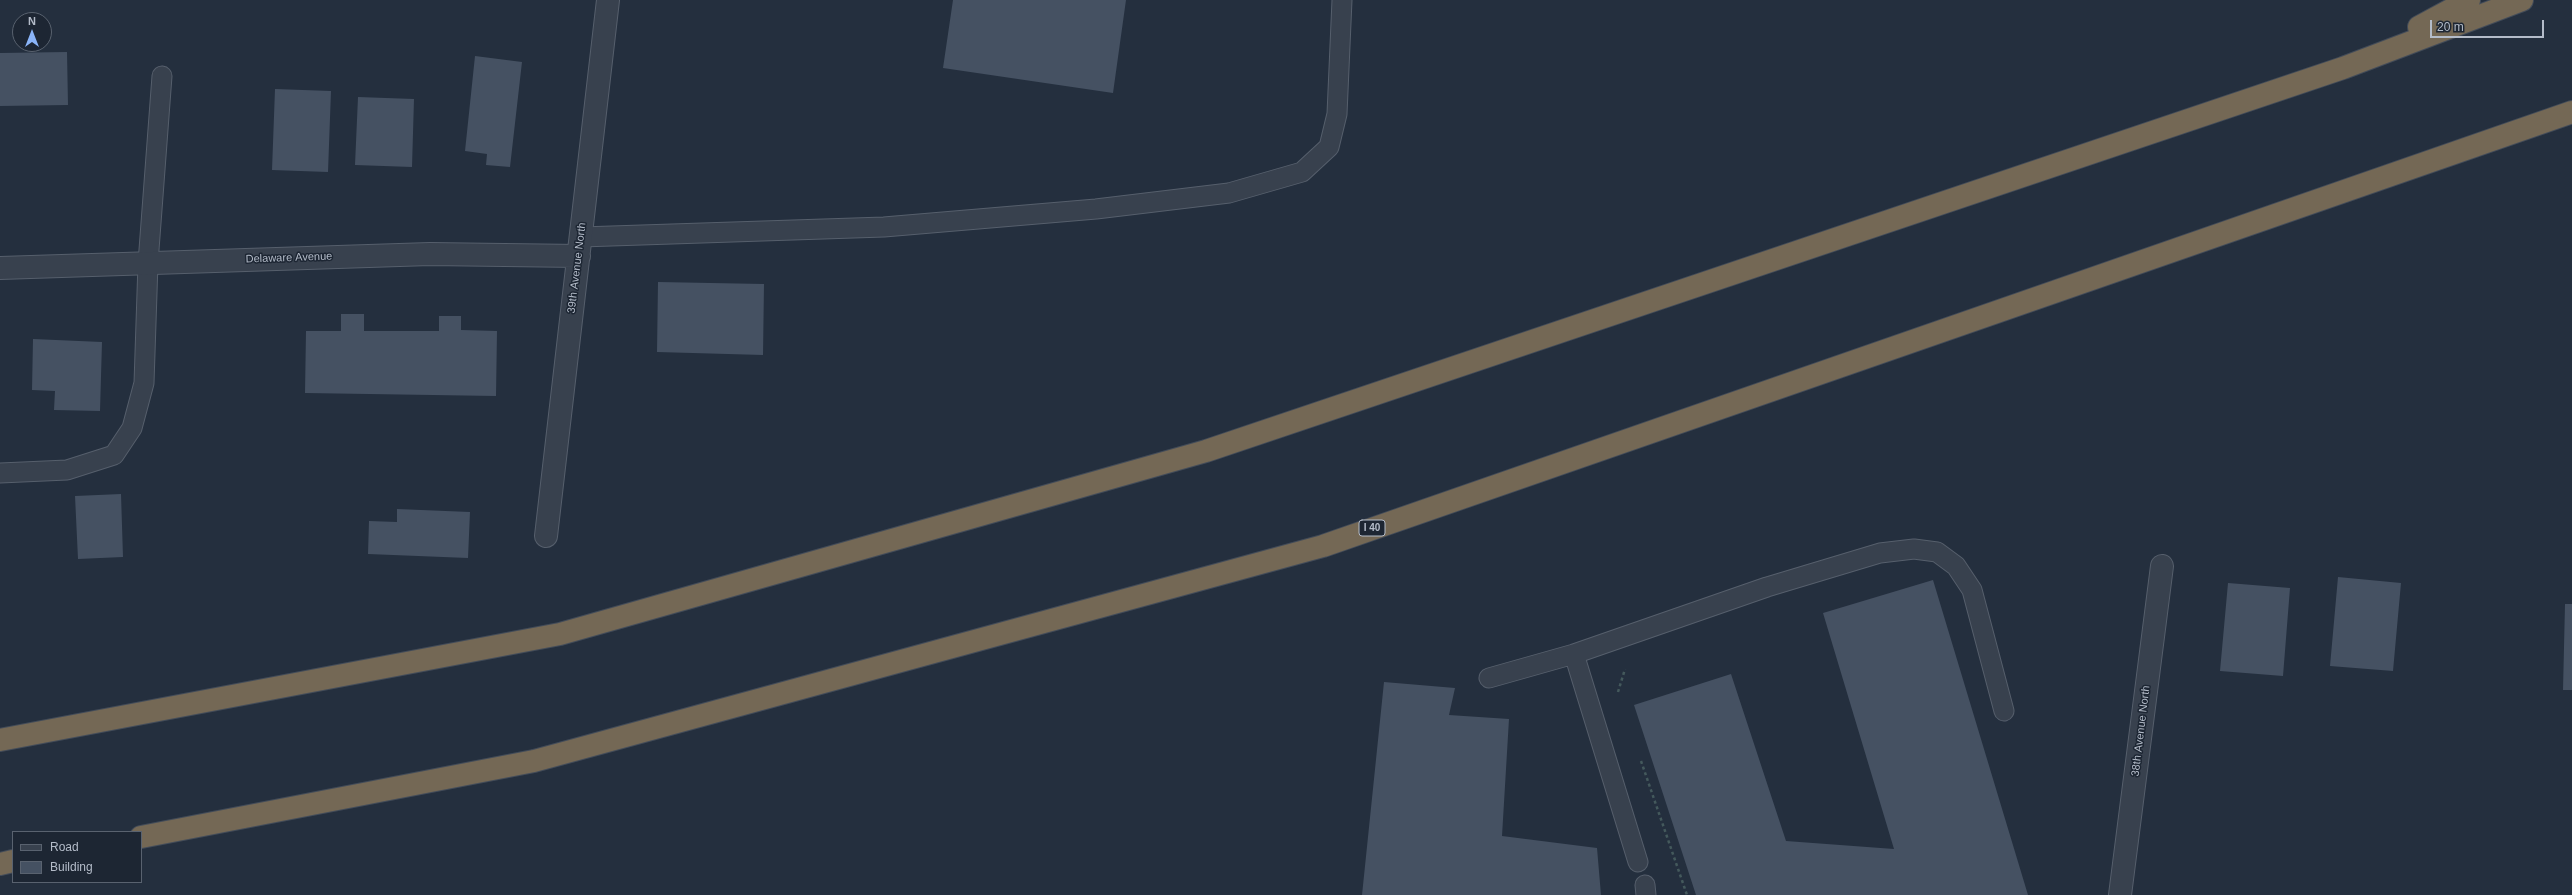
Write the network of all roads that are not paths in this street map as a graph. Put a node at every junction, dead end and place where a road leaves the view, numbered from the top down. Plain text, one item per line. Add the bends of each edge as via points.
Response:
1 (608, 0) edge
2 (1342, 0) edge
3 (2469, 0) edge
4 (2522, 0) edge
5 (2343, 68) junction
6 (162, 76) dead end
7 (2572, 112) edge
8 (580, 247) junction
9 (148, 263) junction
10 (0, 268) edge
11 (0, 473) edge
12 (546, 536) dead end
13 (2162, 566) dead end
14 (1574, 654) junction
15 (1489, 678) dead end
16 (2004, 711) dead end
17 (0, 740) edge
18 (142, 837) edge
19 (12, 861) edge
20 (1638, 862) dead end
21 (0, 864) edge
22 (2120, 895) edge

1 - 8 street, 39th Avenue North
2 - 8 lane via 1337,114 1334,127 1329,147 1302,172 1229,192 1096,209 884,227
3 - 5 highway
4 - 5 highway
5 - 17 highway via 1206,451 560,634
6 - 9 lane
7 - 18 highway, I 40 via 1323,546 534,761
8 - 9 street, Delaware Avenue
8 - 12 street, 39th Avenue North
9 - 10 street, Delaware Avenue
9 - 11 lane via 144,383 132,428 114,455 67,470
13 - 22 street, 38th Avenue North
14 - 15 lane
14 - 16 lane via 1767,587 1880,553 1914,549 1937,552 1956,566 1972,590
14 - 20 lane
19 - 21 highway

